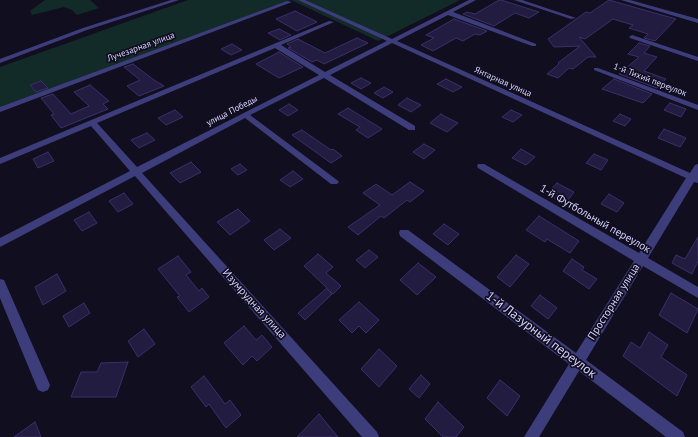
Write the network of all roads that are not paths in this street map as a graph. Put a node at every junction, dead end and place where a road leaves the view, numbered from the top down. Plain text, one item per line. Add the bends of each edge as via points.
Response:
1 (176, 0) edge
2 (301, 0) edge
3 (473, 0) edge
4 (517, 0) edge
5 (624, 0) edge
6 (289, 2) dead end
7 (448, 13) junction
8 (573, 18) dead end
9 (698, 21) edge
10 (331, 22) dead end
11 (632, 38) dead end
12 (392, 42) junction
13 (534, 45) dead end
14 (276, 46) junction
15 (698, 59) edge
16 (0, 61) edge
17 (596, 69) dead end
18 (325, 75) junction
19 (698, 108) edge
20 (0, 110) edge
21 (245, 115) junction
22 (92, 122) junction
23 (412, 128) dead end
24 (0, 161) edge
25 (480, 166) dead end
26 (137, 172) junction
27 (696, 174) edge
28 (334, 182) dead end
29 (404, 233) dead end
30 (0, 243) edge
31 (640, 259) junction
32 (0, 284) edge
33 (698, 293) edge
34 (577, 362) junction
35 (43, 385) dead end
36 (372, 437) edge
37 (531, 437) edge
38 (678, 437) edge

1 - 16 street via 85,29
2 - 12 street, Янтарная улица
3 - 7 street, улица Победы
4 - 8 street
5 - 9 street
6 - 20 street, Лучезарная улица
7 - 12 street, улица Победы
7 - 13 street
10 - 14 street
11 - 15 street
12 - 18 street, улица Победы
12 - 27 street, Янтарная улица
14 - 18 street
14 - 22 street
17 - 19 street, 1-й Тихий переулок
18 - 21 street, улица Победы
18 - 23 street
21 - 26 street, улица Победы
21 - 28 street
22 - 24 street
22 - 26 street, Изумрудная улица
25 - 31 street, 1-й Футбольный переулок
26 - 30 street, улица Победы
26 - 36 street, Изумрудная улица
27 - 31 street, Просторная улица
29 - 34 street, 1-й Лазурный переулок
31 - 33 street, 1-й Футбольный переулок
31 - 34 street, Просторная улица
32 - 35 street
34 - 37 street, Просторная улица
34 - 38 street, 1-й Лазурный переулок

